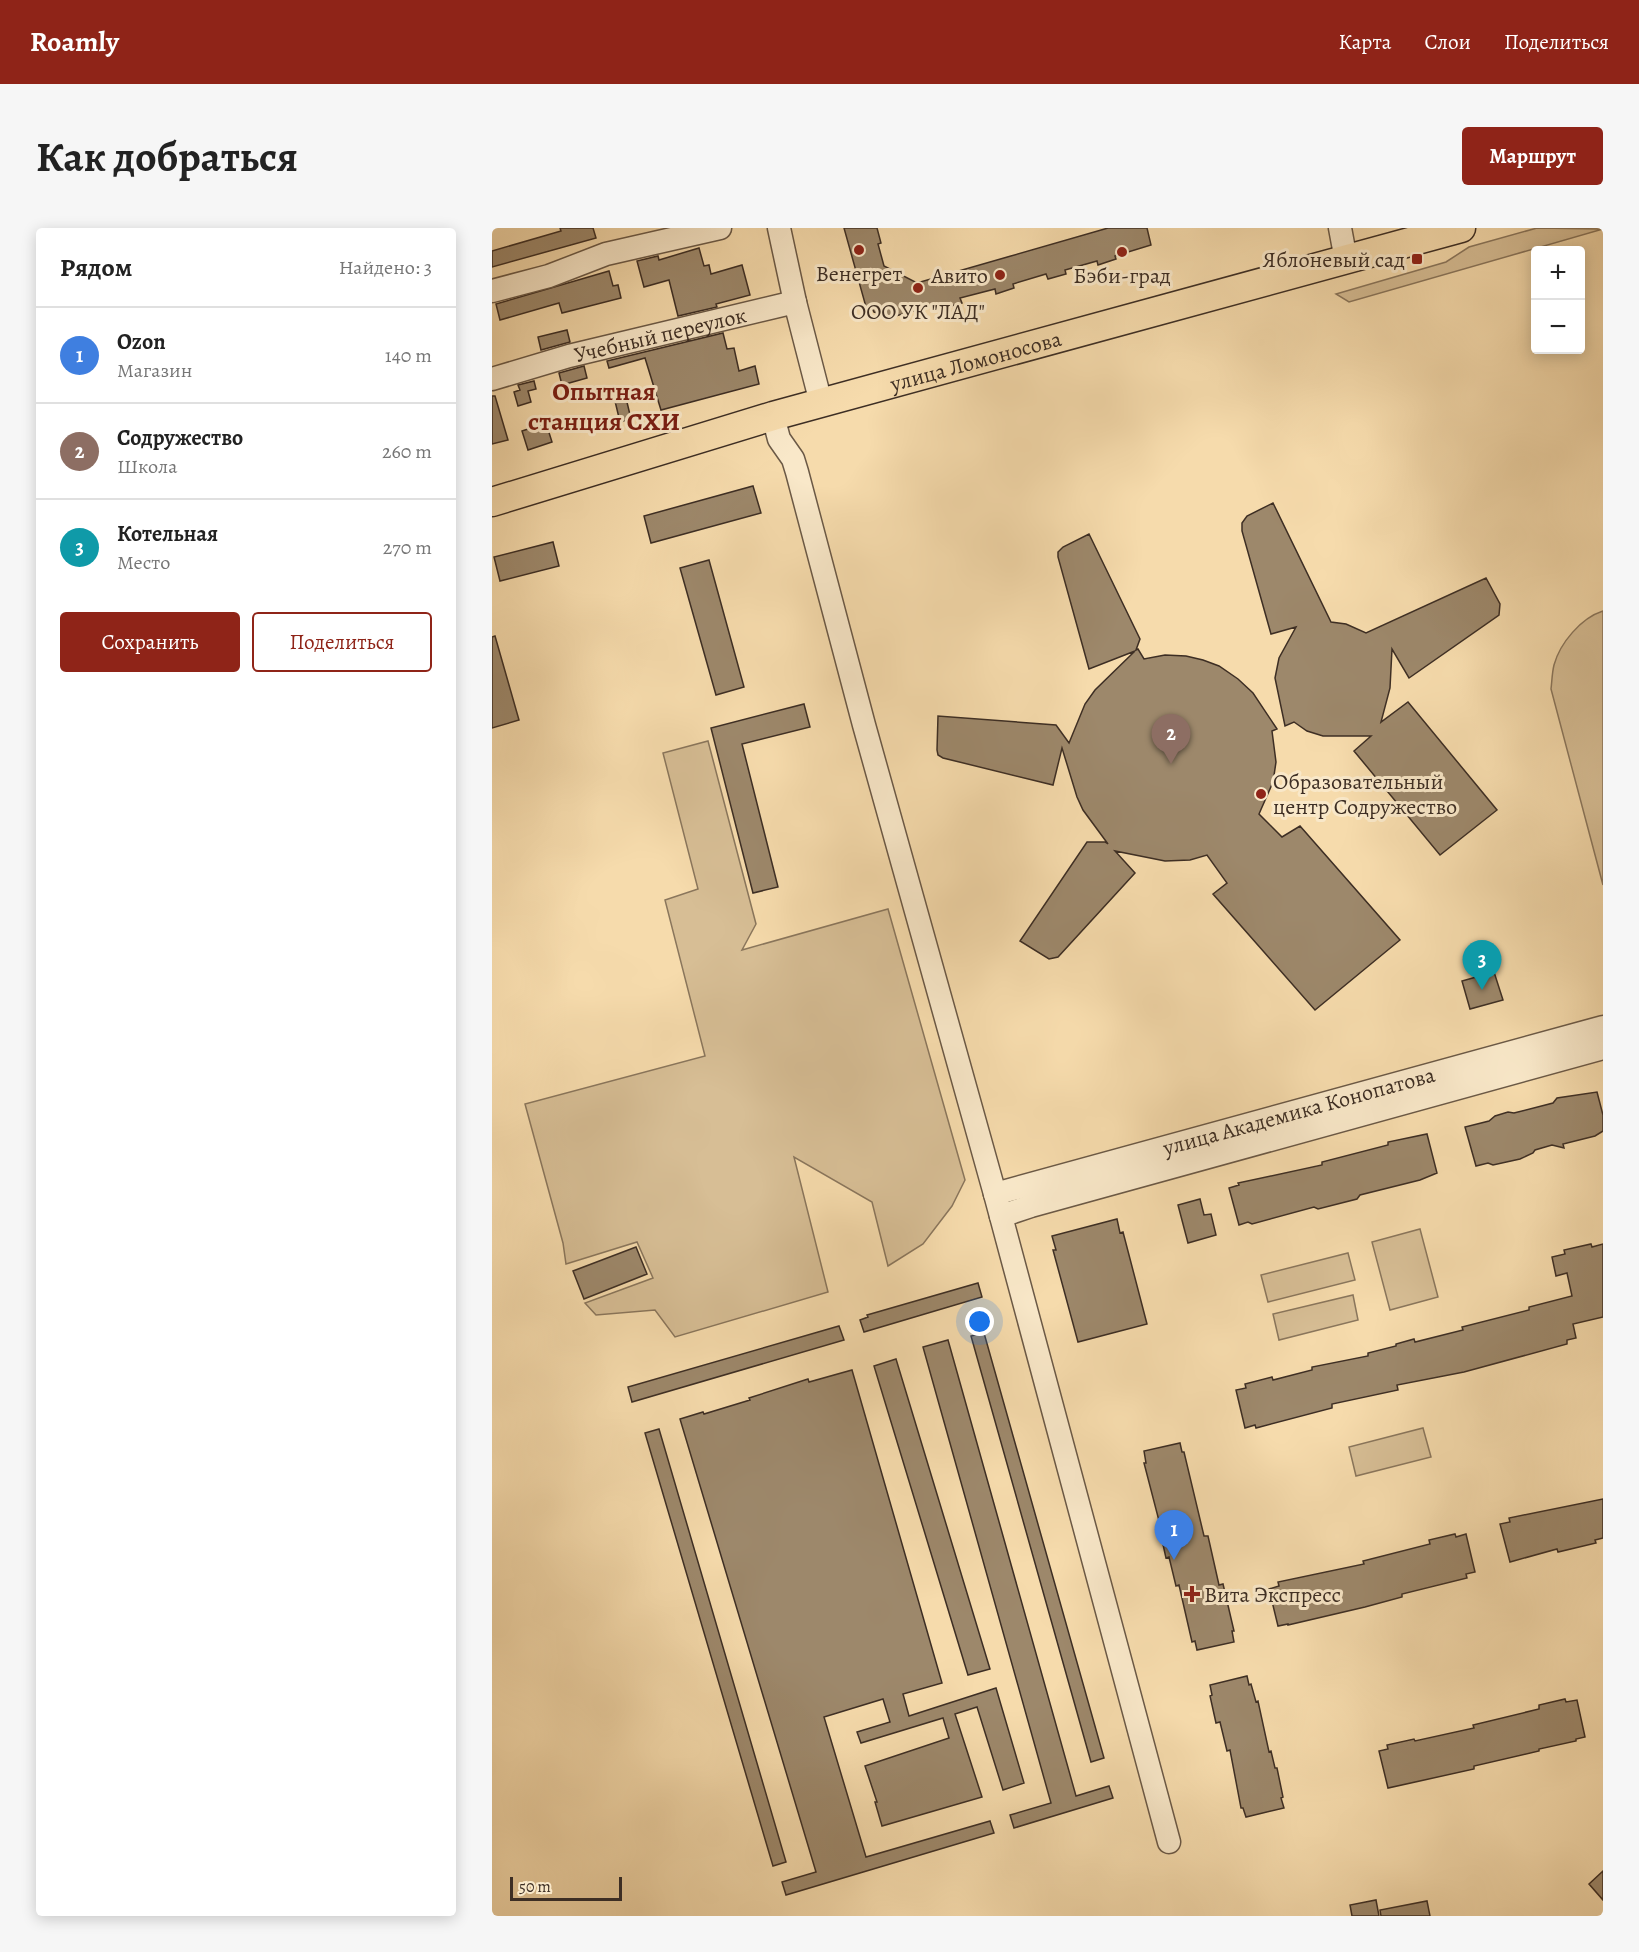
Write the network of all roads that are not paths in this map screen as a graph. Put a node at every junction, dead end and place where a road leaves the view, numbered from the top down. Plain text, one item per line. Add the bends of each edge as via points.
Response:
1 (720, 228) edge
2 (779, 228) edge
3 (1340, 228) edge
4 (1461, 228) edge
5 (1411, 235) edge
6 (1346, 260) junction
7 (492, 291) edge
8 (795, 302) junction
9 (492, 379) edge
10 (821, 403) junction
11 (773, 416) junction
12 (492, 502) edge
13 (1603, 1027) edge
14 (1603, 1048) edge
15 (995, 1194) junction
16 (1001, 1216) junction
17 (1169, 1842) dead end

1 - 7 street via 606,254 549,276
2 - 8 street
3 - 6 street
4 - 5 main road, улица Ломоносова
5 - 6 main road, улица Ломоносова
6 - 10 main road, улица Ломоносова
8 - 9 street, Учебный переулок via 569,356
8 - 10 street
10 - 11 main road, улица Ломоносова
11 - 12 main road, улица Ломоносова
11 - 15 street via 779,439 797,472
13 - 15 street, улица Академика Конопатова
14 - 16 street, улица Академика Конопатова
15 - 16 street
16 - 17 street

